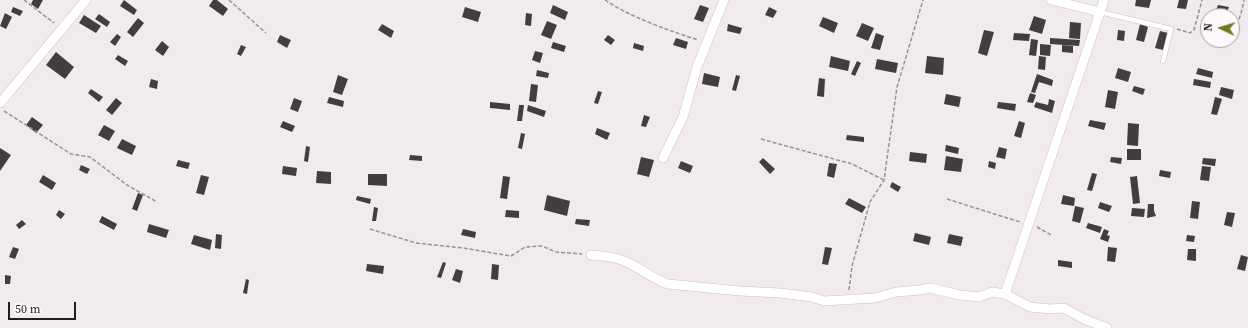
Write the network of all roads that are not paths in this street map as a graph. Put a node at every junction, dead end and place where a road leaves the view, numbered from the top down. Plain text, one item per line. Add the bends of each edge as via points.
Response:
1 (86, 0) edge
2 (724, 0) edge
3 (1051, 0) edge
4 (1104, 0) edge
5 (1100, 12) junction
6 (1163, 61) dead end
7 (0, 103) edge
8 (663, 158) dead end
9 (591, 255) road end
10 (1005, 294) junction
11 (1107, 328) edge

1 - 7 street
2 - 8 street via 696,67 684,117
3 - 5 street
4 - 5 street
5 - 6 lane via 1171,29
5 - 10 street
9 - 10 street via 626,261 668,284 740,292 780,293 824,301 875,298 896,292 930,288 979,297 992,292
10 - 11 street via 1030,307 1064,308

